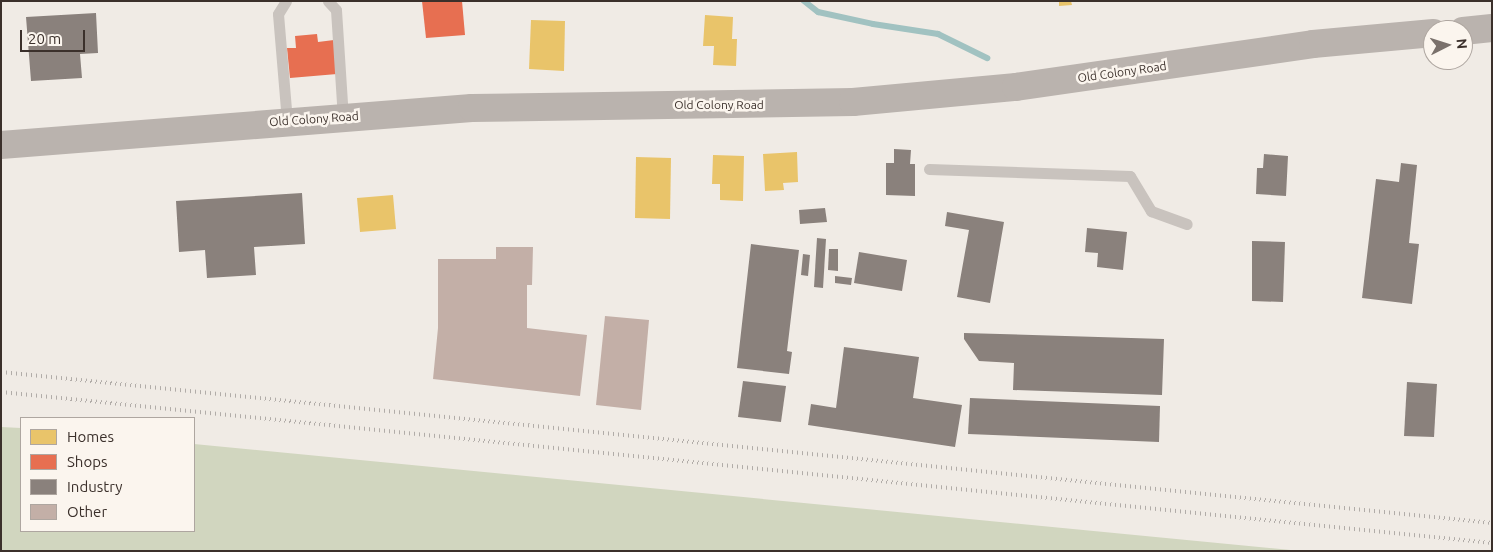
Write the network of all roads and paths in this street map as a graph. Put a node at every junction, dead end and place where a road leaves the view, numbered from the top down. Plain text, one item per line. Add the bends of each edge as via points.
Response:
1 (286, 1) edge
2 (328, 1) edge
3 (1492, 28) edge
4 (1473, 30) edge
5 (1423, 34) edge
6 (343, 117) junction
7 (286, 121) junction
8 (1, 145) edge
9 (928, 169) dead end
10 (1187, 224) dead end

1 - 7 lane via 278,14
2 - 6 lane via 336,10
3 - 4 main road
5 - 6 main road, Old Colony Road via 1322,43 1016,87 873,100 472,108
6 - 7 main road, Old Colony Road
7 - 8 main road, Old Colony Road
9 - 10 lane via 1130,176 1151,211

